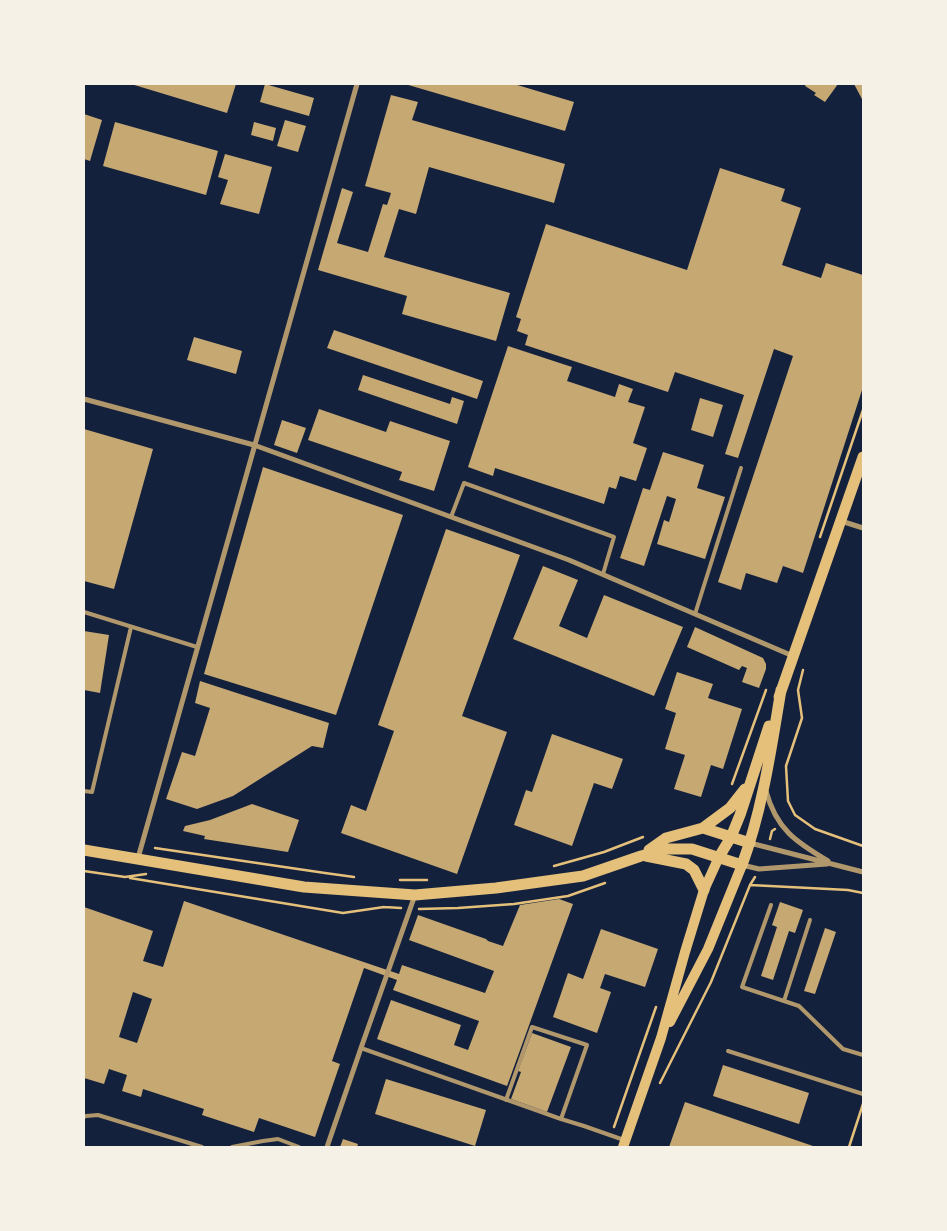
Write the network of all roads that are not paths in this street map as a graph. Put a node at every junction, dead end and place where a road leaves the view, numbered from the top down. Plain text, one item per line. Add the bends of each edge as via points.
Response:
1 (357, 84) edge
2 (84, 399) edge
3 (254, 446) junction
4 (863, 457) edge
5 (741, 468) dead end
6 (451, 517) junction
7 (841, 521) junction
8 (863, 528) edge
9 (603, 574) junction
10 (84, 612) edge
11 (694, 614) junction
12 (131, 627) junction
13 (197, 647) junction
14 (793, 656) junction
15 (782, 690) junction
16 (752, 780) junction
17 (765, 786) junction
18 (84, 791) edge
19 (703, 828) junction
20 (731, 837) junction
21 (750, 843) junction
22 (84, 850) edge
23 (641, 856) junction
24 (719, 857) junction
25 (138, 859) junction
26 (833, 864) junction
27 (742, 865) junction
28 (863, 872) edge
29 (704, 890) junction
30 (415, 895) junction
31 (770, 905) dead end
32 (810, 920) dead end
33 (784, 1002) junction
34 (661, 1038) junction
35 (361, 1048) junction
36 (728, 1050) dead end
37 (863, 1055) edge
38 (863, 1094) edge
39 (506, 1100) junction
40 (84, 1117) edge
41 (560, 1119) junction
42 (624, 1144) edge
43 (202, 1147) edge
44 (232, 1147) edge
45 (299, 1147) edge
46 (327, 1147) edge

1 - 3 street
2 - 3 street
3 - 6 street
3 - 13 street
4 - 7 main road
5 - 11 lane
6 - 9 street
6 - 9 lane via 464,483 614,536
7 - 8 street
7 - 14 main road
9 - 11 street
10 - 12 lane
11 - 14 street
12 - 13 lane
12 - 18 lane via 92,792
13 - 25 street
14 - 15 main road
15 - 16 main road
15 - 17 main road
16 - 19 main road via 730,808
16 - 20 main road
17 - 21 main road
17 - 26 street via 768,799 787,832
19 - 20 main road
19 - 23 main road via 666,838
20 - 21 main road
20 - 24 main road
21 - 26 street
21 - 27 main road
22 - 25 main road
23 - 24 main road via 667,849 692,849
23 - 29 main road via 686,864 694,870
23 - 30 main road via 583,876
24 - 27 main road
24 - 29 main road
25 - 30 main road via 304,887
26 - 27 street via 759,869
26 - 28 street
27 - 34 main road via 708,949
29 - 34 main road
30 - 35 street
31 - 33 lane via 742,987
32 - 33 lane
33 - 37 lane via 799,1006 843,1049
34 - 42 main road
35 - 39 lane
35 - 46 street
36 - 38 lane
39 - 41 lane
39 - 41 lane via 532,1027 587,1045
40 - 43 lane via 98,1115
41 - 42 lane via 611,1136
44 - 45 lane via 278,1140

